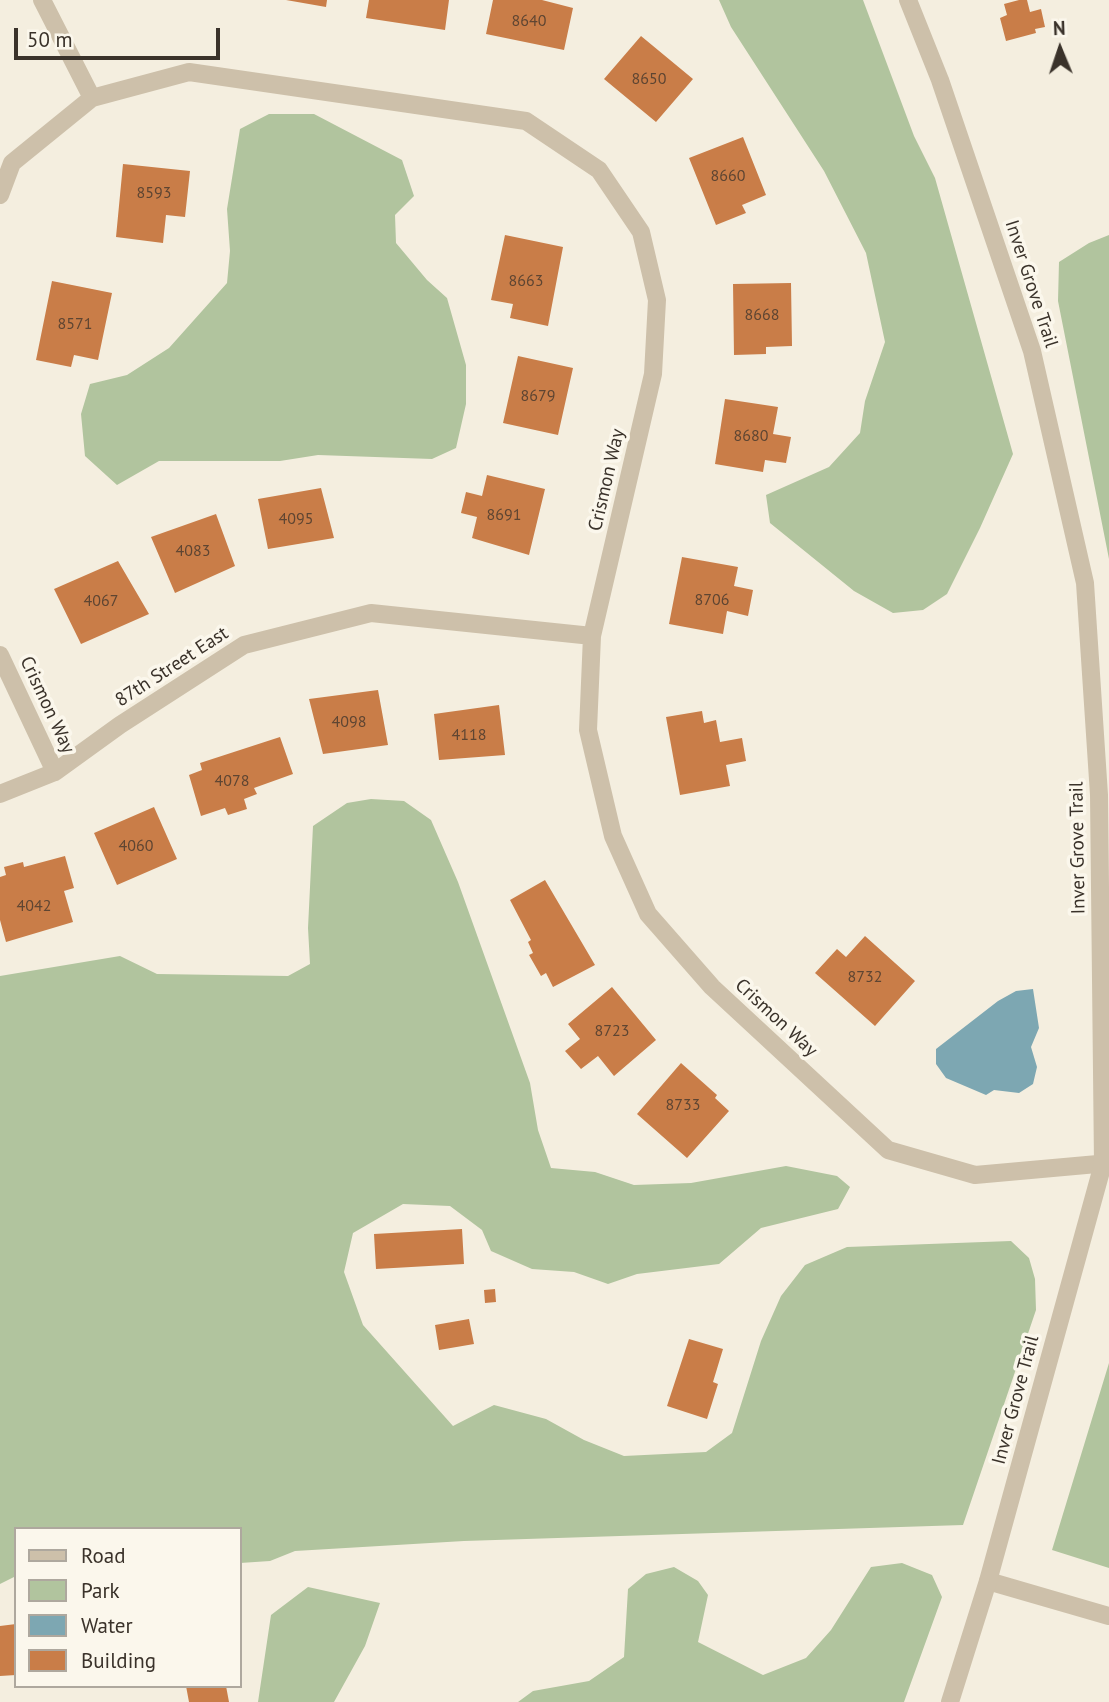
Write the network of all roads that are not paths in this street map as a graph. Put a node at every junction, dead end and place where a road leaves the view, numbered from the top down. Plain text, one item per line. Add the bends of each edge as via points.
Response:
1 (41, 0) edge
2 (908, 0) edge
3 (92, 98) junction
4 (0, 195) edge
5 (592, 636) junction
6 (0, 656) edge
7 (55, 772) junction
8 (0, 794) edge
9 (1106, 1164) edge
10 (988, 1581) junction
11 (1109, 1616) edge
12 (950, 1702) edge

1 - 3 street
2 - 9 street, Inver Grove Trail via 940,80 1032,351 1085,583 1099,794
3 - 4 street, Crismon Way via 12,163
3 - 5 street, Crismon Way via 189,72 526,121 599,170 641,232 657,300 653,374
5 - 7 street, 87th Street East via 371,612 256,641
5 - 9 street, Crismon Way via 588,730 612,836 648,914 712,987 888,1150 975,1175
6 - 7 street, Crismon Way
7 - 8 street, 87th Street East
9 - 10 street, Inver Grove Trail
10 - 11 street
10 - 12 street, Inver Grove Trail

